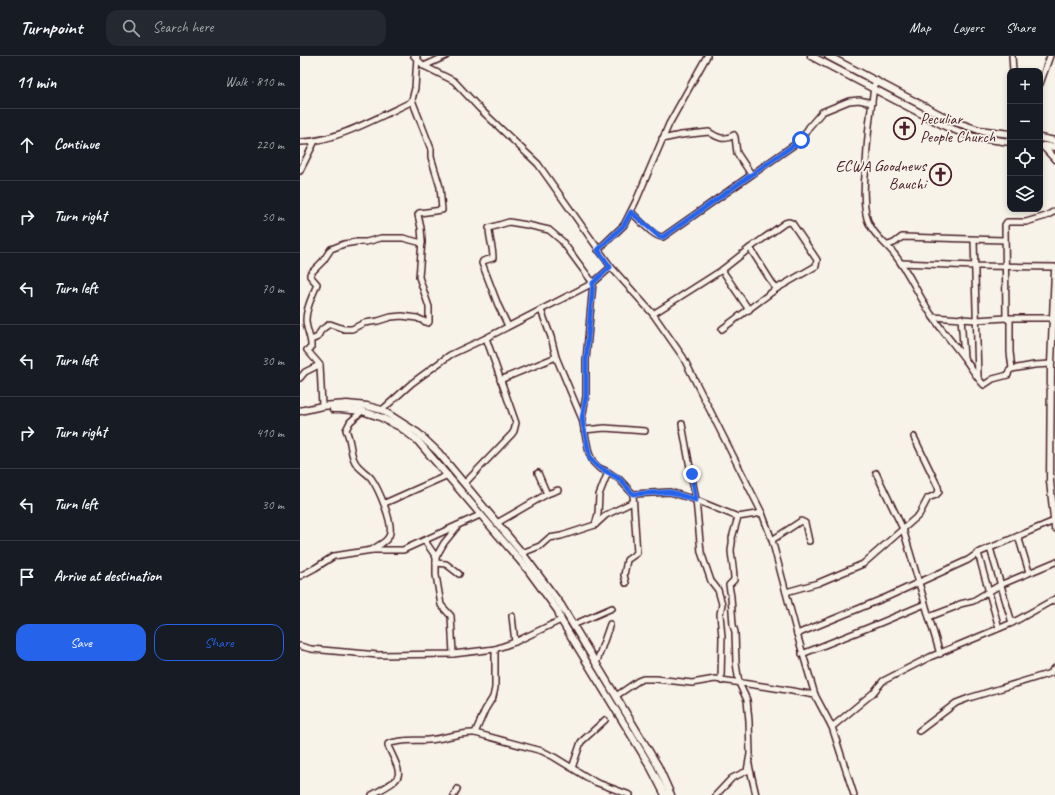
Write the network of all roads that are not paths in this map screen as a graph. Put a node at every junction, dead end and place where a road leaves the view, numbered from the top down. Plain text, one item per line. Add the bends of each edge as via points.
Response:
1 (446, 56) edge
2 (707, 56) edge
3 (811, 56) edge
4 (828, 56) edge
5 (1012, 56) edge
6 (1050, 56) edge
7 (416, 57) edge
8 (424, 66) junction
9 (1013, 68) edge
10 (1043, 76) edge
11 (876, 80) junction
12 (874, 88) junction
13 (412, 100) junction
14 (872, 103) junction
15 (1007, 134) edge
16 (662, 139) junction
17 (1043, 139) edge
18 (315, 141) junction
19 (1055, 141) edge
20 (300, 142) edge
21 (1007, 142) edge
22 (1043, 146) edge
23 (1055, 147) edge
24 (1043, 148) edge
25 (1055, 159) edge
26 (300, 171) edge
27 (751, 174) junction
28 (1055, 211) edge
29 (631, 212) junction
30 (974, 240) junction
31 (1004, 240) junction
32 (422, 243) junction
33 (888, 245) junction
34 (750, 248) junction
35 (598, 250) junction
36 (901, 263) junction
37 (975, 266) junction
38 (1006, 266) junction
39 (610, 267) junction
40 (1055, 268) edge
41 (722, 270) junction
42 (1055, 271) edge
43 (593, 283) junction
44 (776, 289) junction
45 (541, 310) junction
46 (749, 310) junction
47 (653, 314) junction
48 (933, 317) junction
49 (961, 318) junction
50 (1006, 318) junction
51 (1052, 318) junction
52 (306, 320) junction
53 (976, 320) junction
54 (300, 322) edge
55 (508, 326) junction
56 (722, 329) dead end
57 (486, 338) junction
58 (311, 340) junction
59 (556, 357) junction
60 (964, 358) junction
61 (319, 364) junction
62 (1051, 364) junction
63 (1012, 369) junction
64 (978, 377) junction
65 (300, 378) edge
66 (500, 380) junction
67 (322, 406) junction
68 (382, 410) junction
69 (300, 411) edge
70 (362, 411) junction
71 (300, 415) edge
72 (582, 419) junction
73 (682, 424) dead end
74 (584, 430) junction
75 (645, 431) dead end
76 (914, 437) dead end
77 (608, 472) junction
78 (876, 473) dead end
79 (538, 474) dead end
80 (448, 475) junction
81 (465, 483) junction
82 (558, 490) dead end
83 (547, 494) junction
84 (633, 494) junction
85 (696, 500) junction
86 (634, 502) junction
87 (385, 503) junction
88 (762, 513) junction
89 (480, 515) junction
90 (738, 517) junction
91 (1054, 521) junction
92 (497, 522) junction
93 (459, 525) junction
94 (595, 525) junction
95 (1055, 528) edge
96 (903, 529) junction
97 (1018, 536) junction
98 (772, 540) junction
99 (425, 541) junction
100 (809, 541) dead end
101 (990, 548) junction
102 (372, 550) junction
103 (978, 552) junction
104 (522, 553) junction
105 (436, 557) junction
106 (1055, 562) edge
107 (436, 563) junction
108 (1029, 572) junction
109 (459, 574) dead end
110 (300, 576) edge
111 (919, 582) junction
112 (626, 583) dead end
113 (1000, 585) junction
114 (786, 592) junction
115 (989, 592) junction
116 (1055, 599) edge
117 (924, 604) junction
118 (612, 608) dead end
119 (512, 616) dead end
120 (929, 617) junction
121 (561, 620) junction
122 (1012, 623) junction
123 (573, 624) junction
124 (610, 624) dead end
125 (998, 628) junction
126 (797, 634) junction
127 (515, 642) junction
128 (300, 646) edge
129 (495, 650) junction
130 (453, 654) junction
131 (802, 654) junction
132 (940, 654) junction
133 (596, 664) junction
134 (1055, 668) edge
135 (722, 681) junction
136 (739, 683) junction
137 (815, 695) junction
138 (616, 696) junction
139 (605, 720) dead end
140 (832, 727) junction
141 (919, 731) dead end
142 (475, 733) junction
143 (749, 761) junction
144 (572, 768) junction
145 (457, 789) dead end
146 (372, 795) edge
147 (454, 795) edge
148 (630, 795) edge
149 (665, 795) edge
150 (671, 795) edge
151 (716, 795) edge
152 (756, 795) edge
153 (854, 795) edge

1 - 8 street
2 - 16 street
3 - 12 street
4 - 11 street
5 - 9 street
6 - 10 street
7 - 8 street
7 - 13 street
8 - 35 street via 454,81 538,164
11 - 12 street
11 - 15 street via 959,124 978,130
12 - 14 street
12 - 21 street via 959,132
13 - 18 street via 357,127
13 - 32 street via 431,149 440,187 442,210 418,214
14 - 27 street via 848,101 822,112 801,140
14 - 33 street via 868,131 865,204 869,223 876,235
16 - 27 street via 709,132 718,138 730,138 734,135 737,153
16 - 29 street
17 - 19 street
18 - 20 street
18 - 26 street
22 - 23 street
24 - 25 street
27 - 29 street via 663,237 653,232
28 - 31 street via 1026,222 1007,222
29 - 35 street via 624,225
30 - 31 street
30 - 33 street via 902,237
30 - 37 street
31 - 38 street
32 - 52 street via 403,238 381,238 331,249 310,274 317,284 308,305
32 - 58 street via 419,277 429,308 428,323 402,316 364,323 352,329 330,324 324,326 318,337
33 - 36 street
34 - 41 street
34 - 44 street
34 - 44 street via 789,222 817,260 816,266
35 - 39 street
36 - 37 street
36 - 48 street
37 - 38 street
37 - 53 street
38 - 40 street
38 - 50 street
39 - 43 street
39 - 47 street
41 - 46 street
41 - 47 street
42 - 51 street
43 - 45 street
43 - 55 street via 562,241 549,230 509,222 490,227 489,241 493,258 482,263
43 - 72 street via 586,360 586,396
44 - 46 street
45 - 55 street
45 - 59 street
46 - 56 street
47 - 88 street via 683,357
48 - 49 street
48 - 60 street
49 - 53 street
49 - 60 street
50 - 51 street
50 - 53 street
50 - 63 street via 1010,321
51 - 62 street
52 - 54 street
52 - 58 street
53 - 64 street
55 - 57 street
57 - 66 street
57 - 68 street via 450,355 412,383
58 - 61 street via 311,348 307,350
59 - 66 street
59 - 72 street
60 - 64 street
61 - 65 street
61 - 67 street
62 - 63 street
62 - 91 street via 1050,481
63 - 64 street via 1008,375 993,379 984,385
66 - 81 street via 516,423 514,431
67 - 68 street via 347,404
67 - 69 street
68 - 81 street via 418,433
70 - 71 street via 320,410
70 - 80 street via 400,426 410,433
70 - 87 street via 350,422 346,430 350,437 352,456 356,464 371,478
72 - 74 street
73 - 85 street
74 - 75 street via 604,428
74 - 77 street via 592,462
76 - 96 street via 939,492 936,496 928,498 919,515
77 - 84 street via 620,479
77 - 94 street via 599,495
78 - 96 street
79 - 83 street
80 - 87 street
80 - 89 street
81 - 92 street
82 - 83 street
83 - 92 street
84 - 85 street via 670,492
84 - 86 street
85 - 90 street
85 - 135 street via 701,552 722,604
86 - 94 street via 606,515
86 - 112 street via 637,553 627,560 624,575
87 - 102 street via 391,532 388,538
88 - 90 street
88 - 98 street
89 - 93 street
89 - 121 street via 528,570 558,611
90 - 136 street via 731,549 734,580 729,585
91 - 95 street
91 - 97 street
92 - 104 street
93 - 99 street
93 - 105 street
94 - 104 street via 549,538 540,546
96 - 111 street
96 - 114 street via 863,564 818,583
97 - 101 street
97 - 108 street
98 - 100 street via 801,522 804,523
98 - 114 street
99 - 102 street via 400,550
99 - 105 street
101 - 103 street
101 - 113 street
102 - 110 street via 334,556
103 - 111 street via 968,560
103 - 115 street
104 - 123 street
105 - 107 street
106 - 108 street
107 - 109 street via 446,564
107 - 130 street via 441,605 451,616
108 - 113 street
111 - 117 street
111 - 126 street
113 - 115 street
113 - 122 street
114 - 126 street
115 - 120 street via 973,601
115 - 125 street
116 - 122 street
117 - 120 street
117 - 131 street
118 - 123 street
119 - 127 street
120 - 132 street
121 - 127 street
121 - 149 street
122 - 125 street
123 - 133 street
124 - 133 street
125 - 132 street
126 - 131 street
127 - 129 street
128 - 130 street via 378,655
129 - 130 street
129 - 142 street via 496,688
131 - 137 street
132 - 140 street via 884,681
133 - 138 street
134 - 141 street via 1051,673 962,700
135 - 136 street
135 - 138 street via 712,679 684,683 643,679
136 - 137 street
136 - 143 street via 747,700
137 - 140 street
138 - 150 street via 658,766
139 - 144 street via 581,742
140 - 153 street
142 - 144 street via 542,751
142 - 146 street via 465,732 429,740 408,740 388,744 400,774 398,779
143 - 151 street via 747,771 732,778
143 - 152 street
144 - 148 street via 595,782
145 - 147 street

